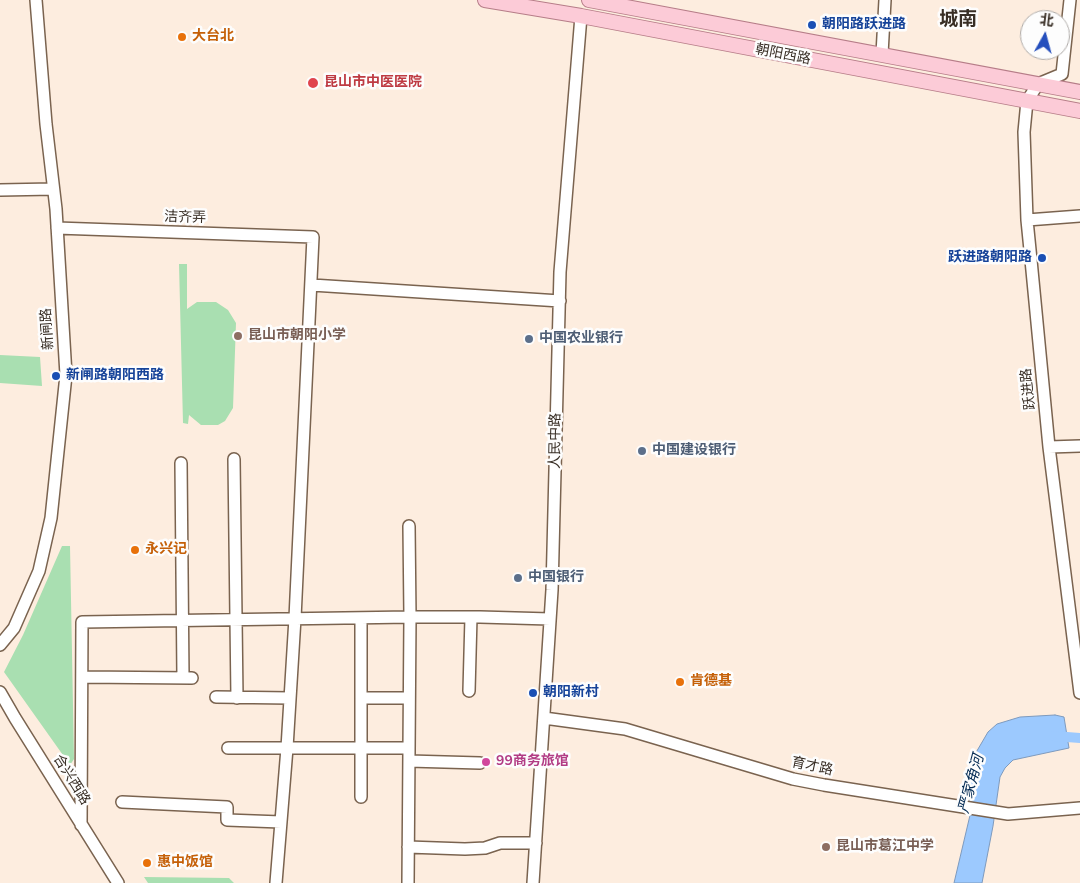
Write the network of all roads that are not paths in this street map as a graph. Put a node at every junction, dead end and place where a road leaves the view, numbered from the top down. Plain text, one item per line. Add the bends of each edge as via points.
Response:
1 (36, 0) edge
2 (485, 0) edge
3 (585, 0) edge
4 (589, 0) edge
5 (885, 0) edge
6 (1070, 0) edge
7 (581, 16) junction
8 (882, 54) junction
9 (1038, 84) junction
10 (1080, 92) edge
11 (1027, 101) junction
12 (1080, 111) edge
13 (53, 188) junction
14 (0, 190) edge
15 (1080, 216) edge
16 (1027, 220) junction
17 (57, 228) junction
18 (312, 285) junction
19 (560, 301) junction
20 (1080, 446) edge
21 (1049, 447) junction
22 (234, 459) dead end
23 (181, 463) dead end
24 (409, 526) dead end
25 (410, 617) junction
26 (471, 617) junction
27 (295, 618) junction
28 (361, 618) junction
29 (236, 619) junction
30 (550, 619) junction
31 (183, 620) junction
32 (0, 645) edge
33 (82, 677) junction
34 (469, 691) dead end
35 (0, 692) edge
36 (1080, 693) edge
37 (216, 697) dead end
38 (237, 698) junction
39 (290, 698) junction
40 (361, 698) junction
41 (409, 698) junction
42 (544, 718) junction
43 (228, 748) dead end
44 (287, 748) junction
45 (361, 748) junction
46 (409, 748) junction
47 (409, 761) junction
48 (480, 763) dead end
49 (360, 797) dead end
50 (122, 802) dead end
51 (1080, 808) edge
52 (281, 822) junction
53 (81, 825) junction
54 (536, 844) junction
55 (408, 847) junction
56 (118, 883) edge
57 (276, 883) edge
58 (408, 883) edge
59 (533, 883) edge

1 - 13 street, 新闸路
2 - 7 main road, 朝阳西路
3 - 7 main road, 人民中路
4 - 8 main road, 朝阳西路
5 - 8 street
6 - 9 street via 1062,74
7 - 11 main road, 朝阳西路
7 - 19 street, 人民中路
8 - 9 main road, 朝阳西路
9 - 10 main road, 朝阳西路
9 - 11 street, 跃进路
11 - 12 main road, 朝阳西路
11 - 16 street, 跃进路 via 1024,132
13 - 14 street
13 - 17 street, 新闸路
15 - 16 street
16 - 21 street, 跃进路
17 - 18 street, 洁齐弄 via 313,237
17 - 32 street, 新闸路 via 66,375 51,518 39,571 14,628
18 - 19 street
18 - 27 street
19 - 30 street, 人民中路
20 - 21 street
21 - 36 street, 跃进路
22 - 29 street
23 - 31 street
24 - 25 street
25 - 26 street
25 - 28 street
25 - 41 street
26 - 30 street
26 - 34 street
27 - 28 street
27 - 29 street
27 - 39 street
28 - 40 street
29 - 31 street
29 - 38 street
30 - 42 street, 人民中路
31 - 33 street via 82,622
31 - 33 street via 187,678
33 - 53 street
35 - 53 street, 合兴西路
37 - 38 street
38 - 39 street
39 - 44 street
40 - 41 street
40 - 45 street
41 - 46 street
42 - 51 street, 育才路 via 625,729 808,782 1008,814
42 - 54 street, 人民中路
43 - 44 street
44 - 45 street
44 - 52 street
45 - 46 street
45 - 49 street
46 - 47 street
47 - 48 street
47 - 55 street
50 - 52 street via 227,806 227,820
52 - 57 street
53 - 56 street, 合兴西路
54 - 55 street via 500,842 485,848 465,849
54 - 59 street, 人民中路
55 - 58 street

